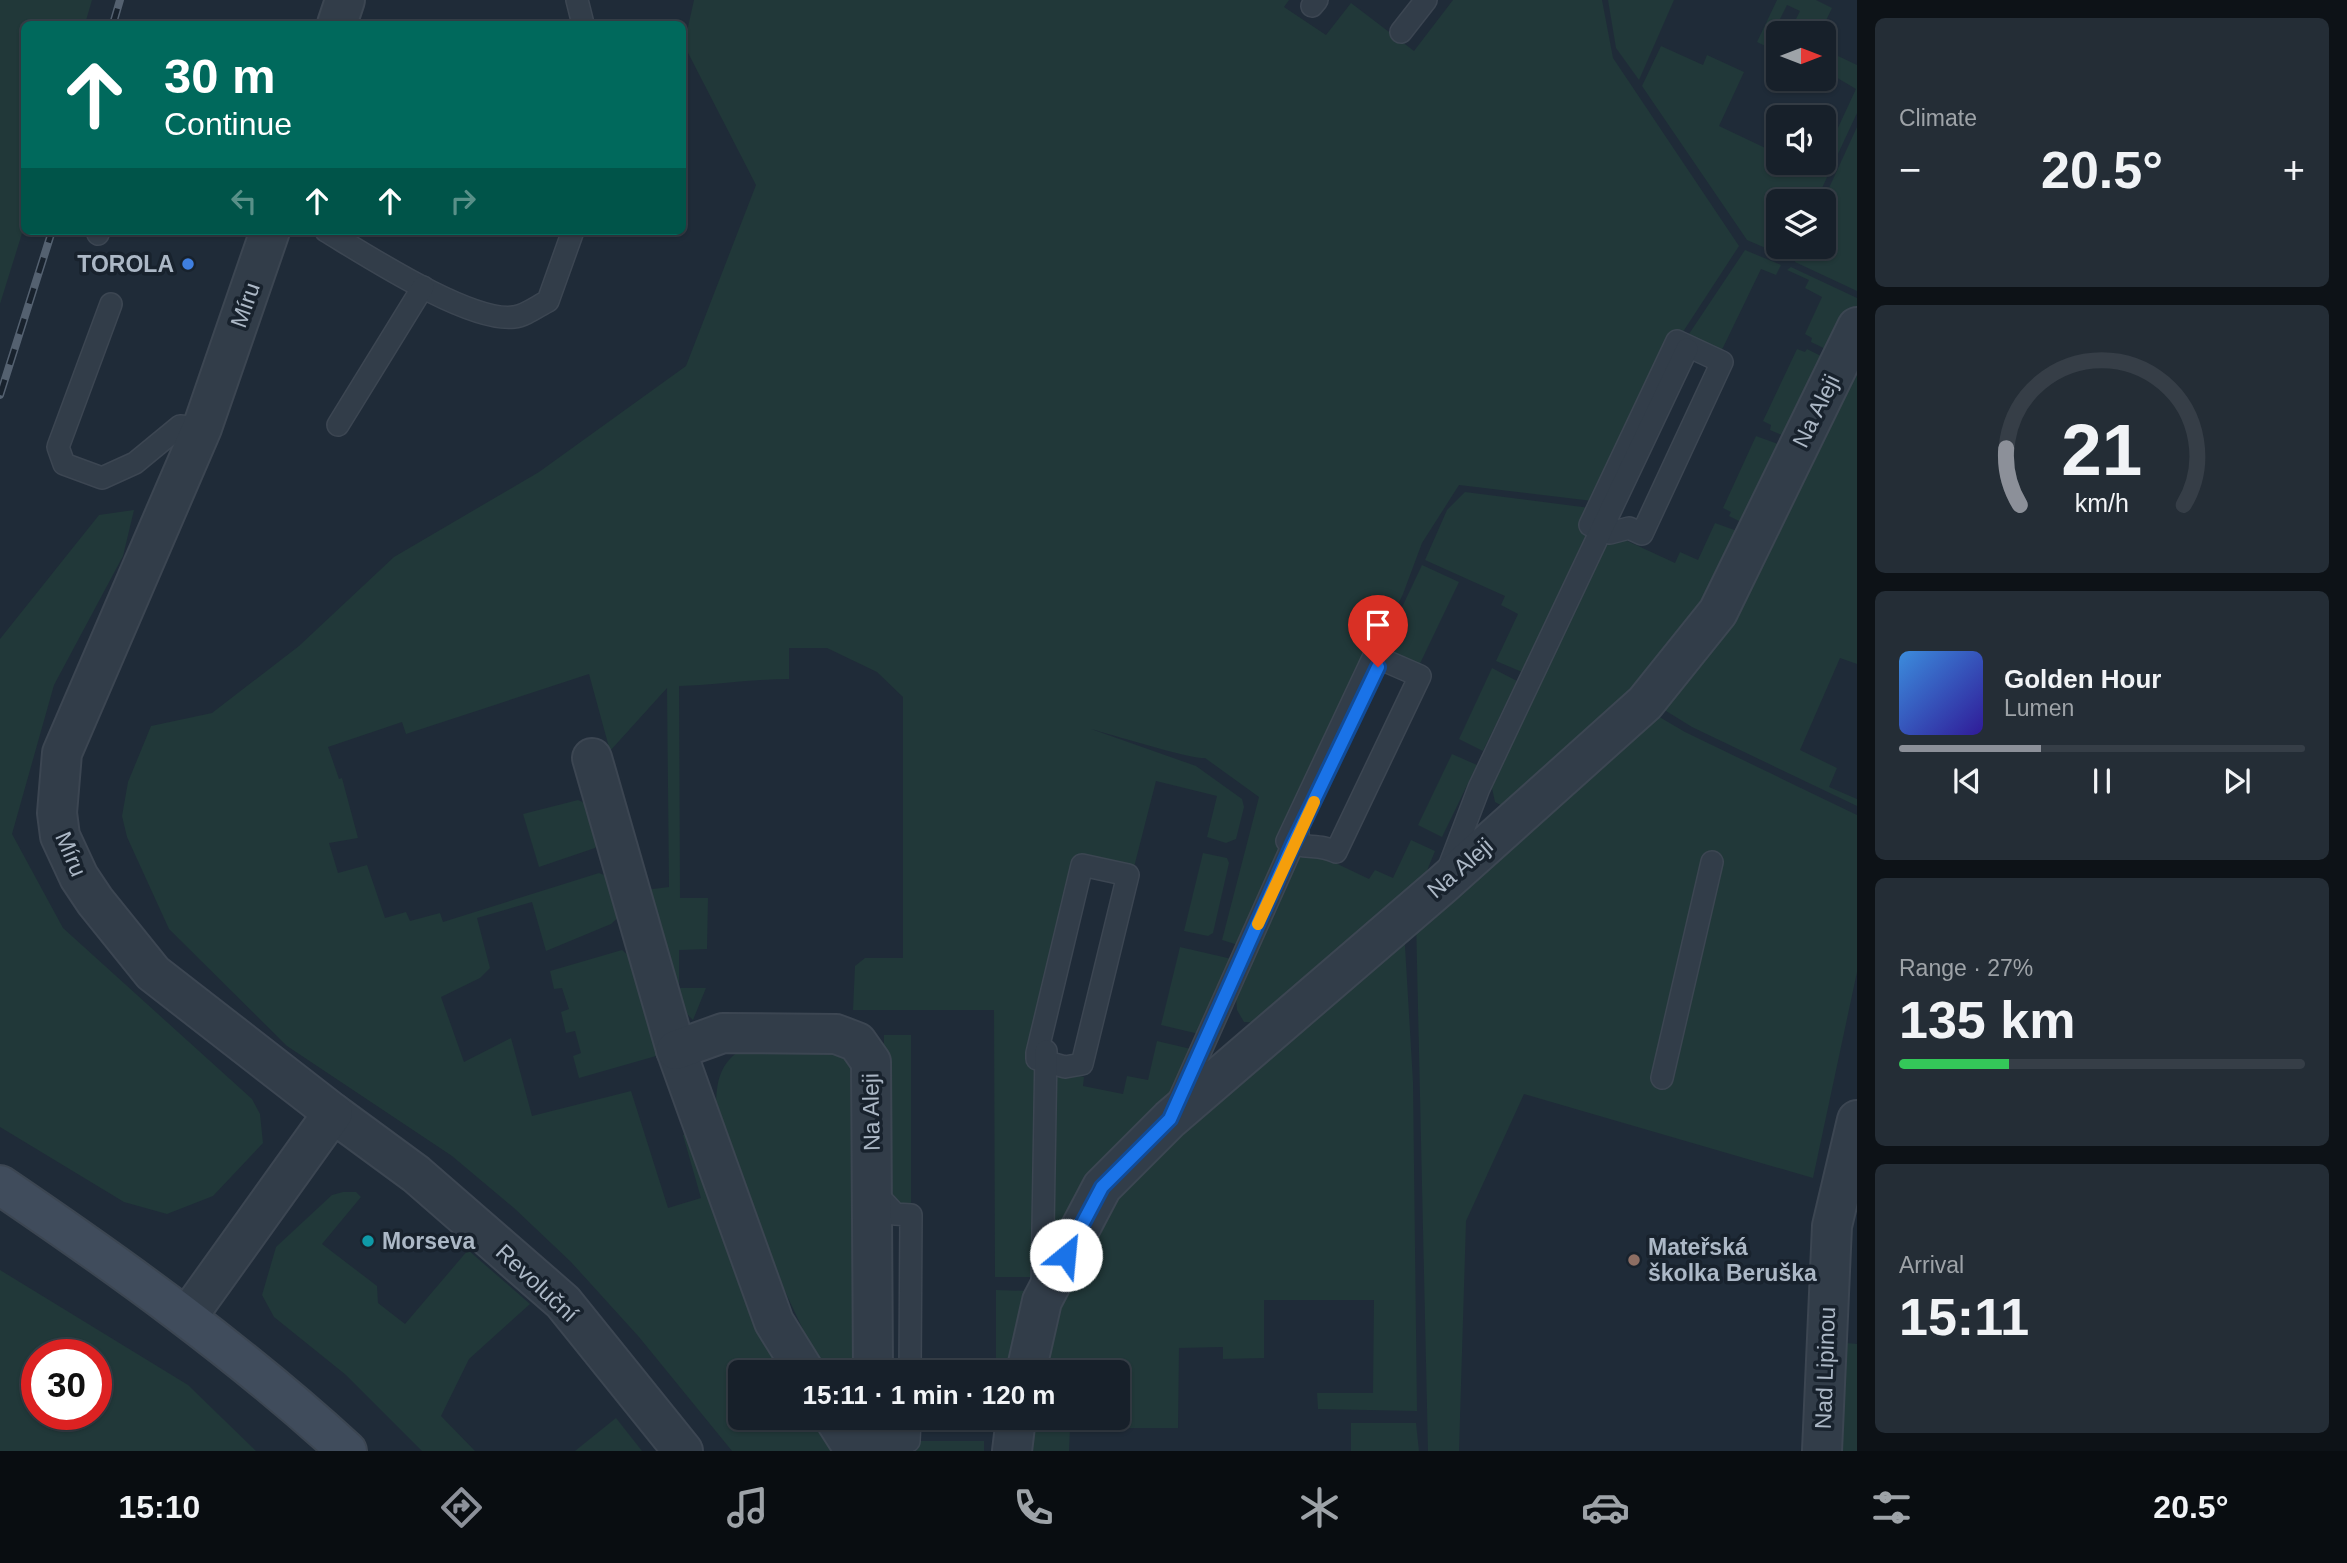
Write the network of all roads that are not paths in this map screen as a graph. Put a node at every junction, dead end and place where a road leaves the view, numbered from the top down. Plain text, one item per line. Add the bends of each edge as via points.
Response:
1 (345, 0) edge
2 (577, 0) edge
3 (1426, 0) edge
4 (338, 21) edge
5 (582, 21) edge
6 (1401, 32) dead end
7 (269, 235) edge
8 (333, 235) edge
9 (572, 235) edge
10 (423, 288) junction
11 (111, 304) dead end
12 (1857, 327) edge
13 (1686, 349) dead end
14 (338, 425) dead end
15 (202, 428) junction
16 (1602, 528) junction
17 (1378, 667) dead end
18 (592, 758) dead end
19 (1293, 844) junction
20 (1712, 862) dead end
21 (1091, 873) dead end
22 (1442, 885) junction
23 (676, 1050) junction
24 (1046, 1062) junction
25 (1662, 1078) dead end
26 (333, 1113) junction
27 (1170, 1119) junction
28 (1857, 1120) edge
29 (0, 1185) edge
30 (872, 1200) junction
31 (1042, 1301) junction
32 (187, 1317) junction
33 (798, 1360) edge
34 (862, 1360) edge
35 (873, 1360) edge
36 (910, 1360) edge
37 (1029, 1360) edge
38 (909, 1430) edge
39 (1015, 1430) edge
40 (860, 1437) edge
41 (347, 1451) edge
42 (683, 1451) edge
43 (1012, 1451) edge
44 (1822, 1451) edge

1 - 4 street
2 - 5 lane
3 - 6 lane
7 - 15 street, Míru
8 - 10 lane
9 - 10 lane via 548,301 516,317 490,317
10 - 14 lane
11 - 15 lane via 58,447 64,464 102,478 135,464 180,426
12 - 22 street, Na Aleji via 1718,612 1645,703
13 - 16 lane
15 - 26 street, Míru via 62,753 57,813 60,835 79,877 153,973
16 - 16 lane via 1590,525 1677,341 1722,362 1642,534 1629,528 1610,533
16 - 22 lane via 1479,788
17 - 19 lane
18 - 23 street
19 - 19 lane via 1287,841 1374,656 1420,676 1336,852 1322,845 1304,848
19 - 27 lane
20 - 25 lane
21 - 24 lane via 1046,1040
22 - 27 street, Na Aleji
23 - 30 street, Na Aleji via 723,1033 836,1034 857,1041 871,1062
23 - 33 street via 774,1322
24 - 24 lane via 1037,1059 1037,1053 1082,865 1128,875 1082,1064 1065,1067
24 - 31 lane
26 - 32 street
26 - 42 street, Revoluční via 416,1174 563,1302
27 - 31 street, Na Aleji via 1102,1187
28 - 44 street, Nad Lipinou via 1832,1226
29 - 32 main road
30 - 34 lane via 862,1200
30 - 35 street, Na Aleji
30 - 36 lane via 882,1200 895,1214 911,1215
31 - 37 street, Na Aleji
32 - 41 main road via 276,1386
38 - 40 lane via 909,1441
39 - 43 street

